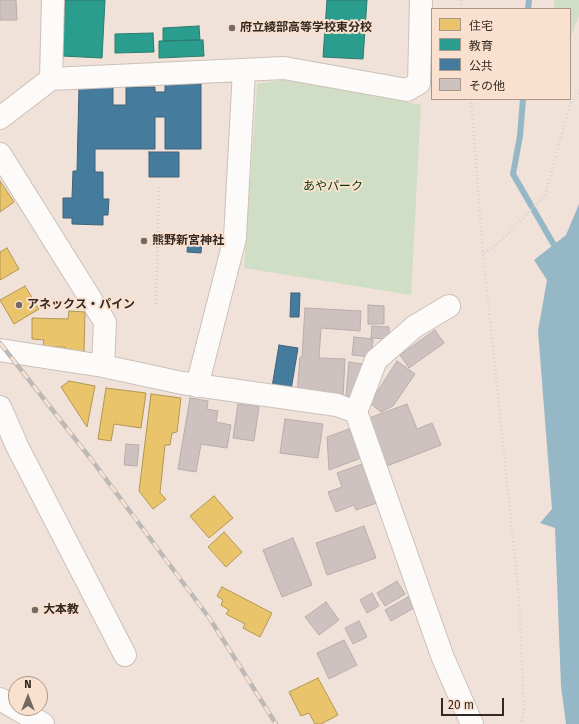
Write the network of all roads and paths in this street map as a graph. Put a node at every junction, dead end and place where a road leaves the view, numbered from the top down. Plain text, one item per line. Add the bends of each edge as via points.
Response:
1 (53, 0) edge
2 (421, 0) edge
3 (244, 70) junction
4 (51, 79) junction
5 (579, 93) edge
6 (471, 100) edge
7 (0, 118) edge
8 (0, 154) edge
9 (159, 185) dead end
10 (484, 254) junction
11 (156, 304) dead end
12 (449, 306) dead end
13 (0, 350) edge
14 (103, 366) junction
15 (197, 386) junction
16 (0, 406) edge
17 (356, 412) junction
18 (125, 654) dead end
19 (0, 699) edge
20 (43, 724) edge
21 (472, 724) edge
22 (521, 724) edge

1 - 4 street
2 - 3 street via 419,83 408,90 284,68
3 - 4 street
3 - 15 street via 235,238
4 - 7 street
5 - 10 path via 570,104 545,195 500,242
6 - 10 path
8 - 14 street via 105,322
9 - 11 path
10 - 22 path via 519,596 524,710
12 - 17 street via 414,327 376,360
13 - 14 street
14 - 15 street
15 - 17 street via 338,406
16 - 18 street via 17,446
17 - 21 street via 443,658
19 - 20 street

